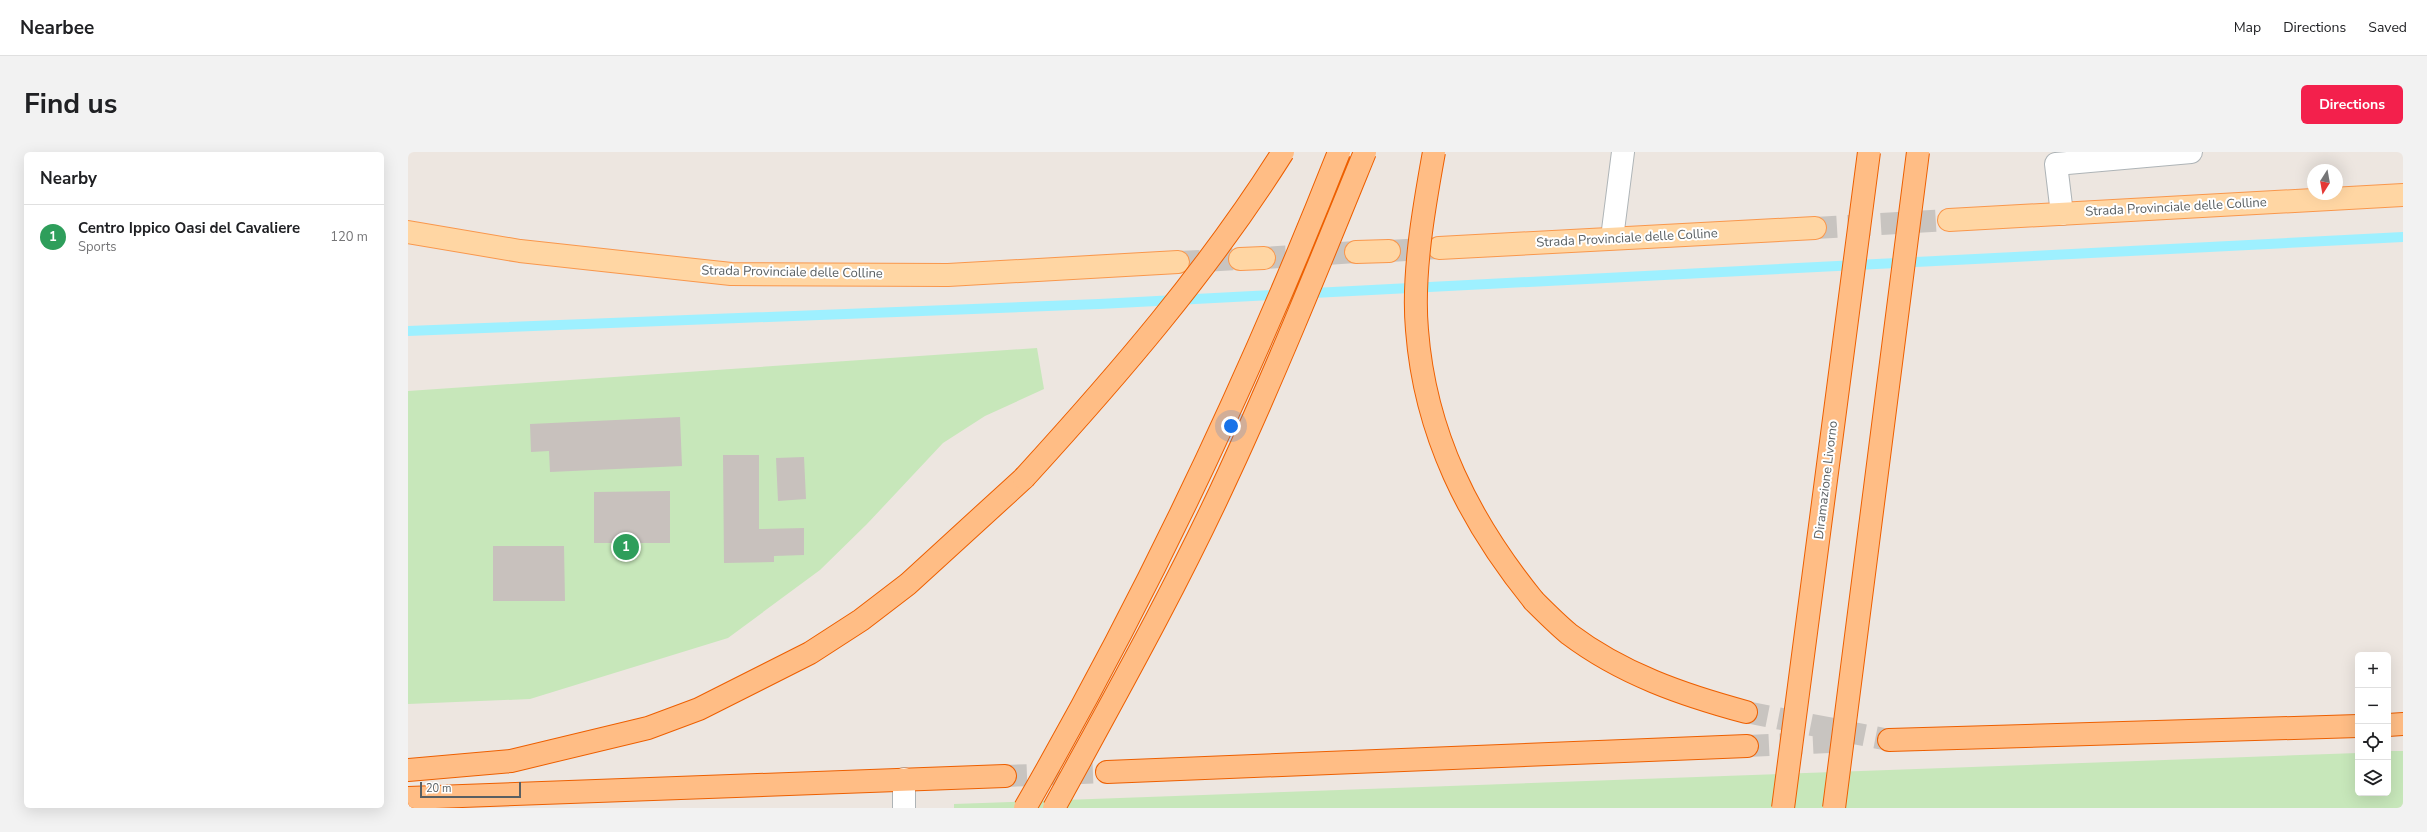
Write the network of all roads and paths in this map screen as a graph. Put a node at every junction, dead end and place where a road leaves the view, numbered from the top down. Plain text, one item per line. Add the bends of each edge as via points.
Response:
1 (1283, 152) edge
2 (1339, 152) edge
3 (1365, 152) edge
4 (1434, 152) edge
5 (1623, 152) edge
6 (1870, 152) edge
7 (1918, 152) edge
8 (2191, 152) edge
9 (2403, 195) edge
10 (2062, 214) junction
11 (1949, 220) tunnel mouth
12 (1815, 228) tunnel mouth
13 (408, 232) edge
14 (1612, 238) junction
15 (1439, 248) tunnel mouth
16 (1389, 251) tunnel mouth
17 (1356, 252) tunnel mouth
18 (1264, 258) tunnel mouth
19 (1240, 259) tunnel mouth
20 (1178, 262) tunnel mouth
21 (1746, 712) tunnel mouth
22 (2403, 724) edge
23 (2391, 725) edge
24 (2355, 726) edge
25 (1889, 740) tunnel mouth
26 (1746, 746) tunnel mouth
27 (408, 770) edge
28 (1107, 772) tunnel mouth
29 (1005, 776) tunnel mouth
30 (904, 779) junction
31 (408, 798) edge
32 (904, 808) edge
33 (1025, 808) edge
34 (1054, 808) edge
35 (1783, 808) edge
36 (1834, 808) edge

1 - 27 highway, bridge via 1245,211 1193,282 1106,388 1024,478 908,584 861,620 810,653 705,706 648,728 511,760
2 - 33 highway, bridge via 1258,347 1169,540 1064,740
3 - 34 highway, bridge via 1279,360 1228,475 1113,700
4 - 21 highway, bridge via 1423,218 1416,306 1417,329 1425,383 1447,460 1464,499 1505,566 1534,601 1569,633 1607,660 1650,681 1693,698
5 - 14 lane
6 - 35 highway, Diramazione Livorno, bridge
7 - 36 highway, bridge
8 - 10 lane via 2056,164
9 - 10 main road, Strada Provinciale delle Colline
10 - 11 main road, Strada Provinciale delle Colline
12 - 14 main road, Strada Provinciale delle Colline
13 - 20 main road, Strada Provinciale delle Colline via 520,251 732,274 948,275
14 - 15 main road, Strada Provinciale delle Colline
16 - 17 main road
18 - 19 main road
22 - 23 highway
24 - 25 highway
26 - 28 highway
29 - 30 highway
30 - 31 highway
30 - 32 lane

